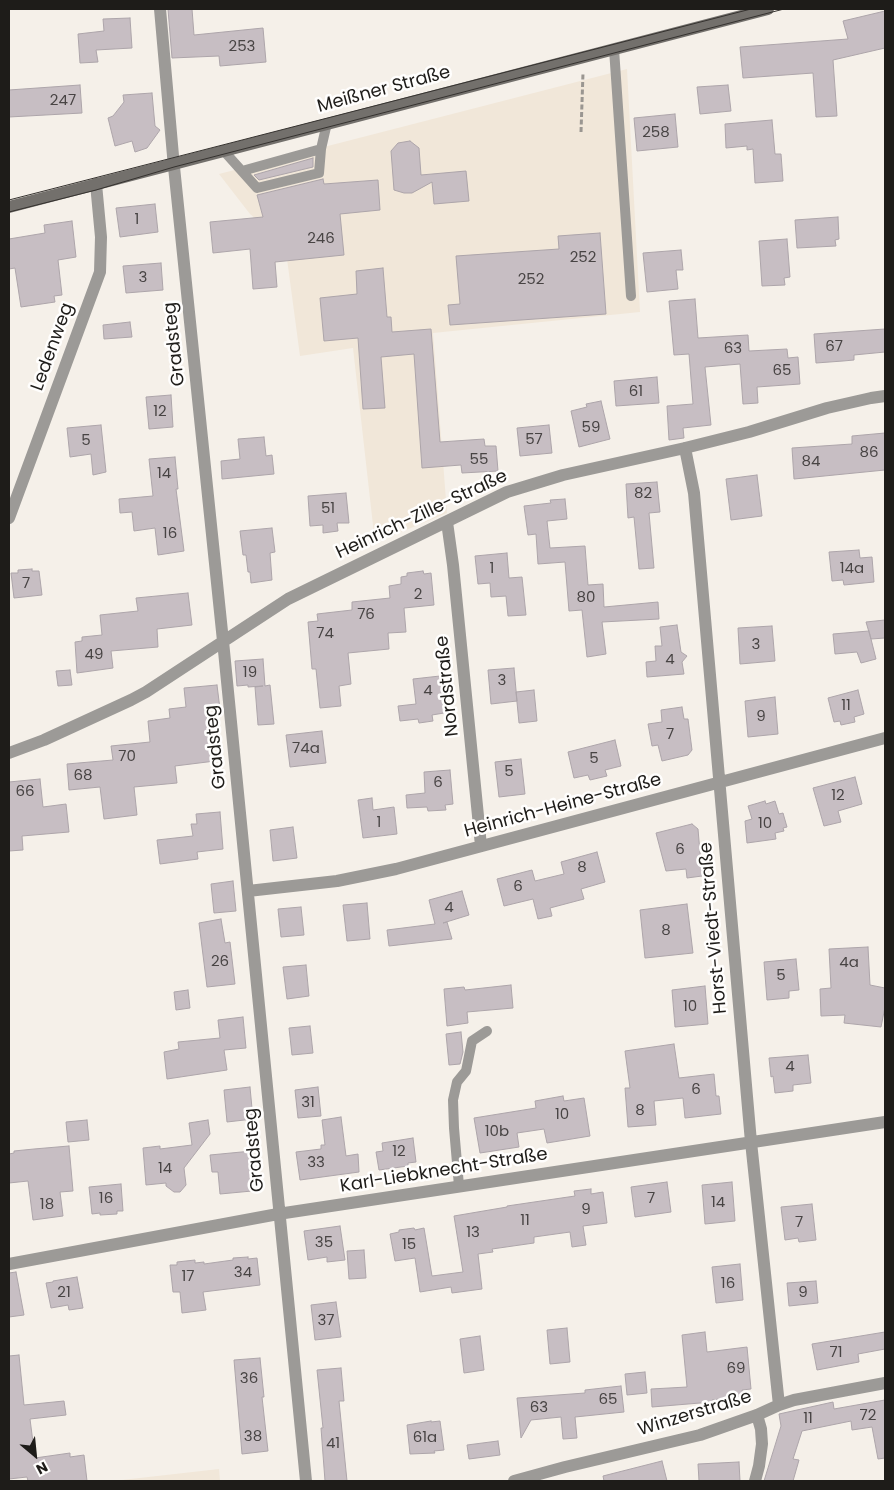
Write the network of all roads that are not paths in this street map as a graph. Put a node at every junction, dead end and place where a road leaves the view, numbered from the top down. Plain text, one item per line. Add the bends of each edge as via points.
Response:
1 (160, 9) edge
2 (768, 9) edge
3 (614, 48) junction
4 (327, 123) junction
5 (321, 149) junction
6 (223, 150) junction
7 (174, 163) junction
8 (242, 171) junction
9 (96, 184) junction
10 (9, 206) edge
11 (631, 296) dead end
12 (885, 396) edge
13 (685, 448) junction
14 (9, 518) edge
15 (447, 522) junction
16 (223, 641) junction
17 (885, 738) edge
18 (9, 754) edge
19 (719, 782) junction
20 (481, 846) junction
21 (248, 891) junction
22 (487, 1032) dead end
23 (885, 1122) edge
24 (751, 1142) junction
25 (460, 1186) junction
26 (278, 1214) junction
27 (9, 1264) edge
28 (885, 1383) edge
29 (779, 1405) junction
30 (757, 1415) junction
31 (306, 1481) edge
32 (514, 1481) edge
33 (755, 1481) edge

1 - 7 street, Gradsteg
2 - 3 main road, Meißner Straße
3 - 4 main road, Meißner Straße
3 - 11 lane
4 - 5 lane
4 - 6 main road, Meißner Straße
5 - 8 lane
5 - 8 lane via 319,173 257,188
6 - 7 main road, Meißner Straße
6 - 8 lane
7 - 9 main road, Meißner Straße
7 - 16 street, Gradsteg
9 - 10 main road, Meißner Straße
9 - 14 street, Ledenweg via 101,237 100,272
12 - 13 street, Heinrich-Zille-Straße via 827,408
13 - 15 street, Heinrich-Zille-Straße via 535,483 507,492
13 - 19 street, Horst-Viedt-Straße via 694,493
15 - 16 street, Heinrich-Zille-Straße via 288,599
15 - 20 street, Nordstraße
16 - 18 street, Heinrich-Zille-Straße via 131,700
16 - 21 street, Gradsteg
17 - 19 street, Heinrich-Heine-Straße
19 - 20 street, Heinrich-Heine-Straße
19 - 24 street, Horst-Viedt-Straße
20 - 21 street, Heinrich-Heine-Straße via 337,881
21 - 26 street, Gradsteg
22 - 25 lane via 472,1041 466,1071 456,1082 454,1128
23 - 24 street, Karl-Liebknecht-Straße
24 - 25 street, Karl-Liebknecht-Straße
24 - 29 street, Horst-Viedt-Straße
25 - 26 street, Karl-Liebknecht-Straße
26 - 27 street, Karl-Liebknecht-Straße
26 - 31 street, Gradsteg
28 - 29 street, Winzerstraße
29 - 30 street, Winzerstraße
30 - 32 street, Winzerstraße via 700,1435
30 - 33 street via 762,1444

